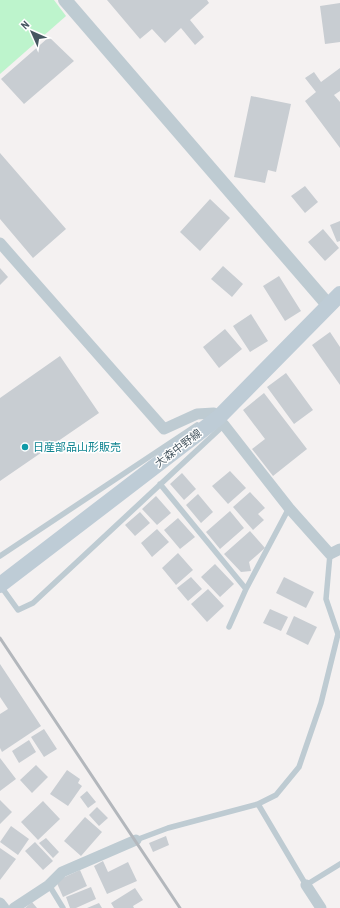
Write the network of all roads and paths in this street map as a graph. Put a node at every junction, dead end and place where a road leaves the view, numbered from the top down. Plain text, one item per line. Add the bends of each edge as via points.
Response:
1 (65, 0) edge
2 (1, 246) edge
3 (340, 294) edge
4 (329, 306) junction
5 (218, 419) junction
6 (160, 484) junction
7 (288, 508) junction
8 (335, 551) edge
9 (0, 556) edge
10 (0, 585) edge
11 (246, 589) junction
12 (229, 627) dead end
13 (258, 804) junction
14 (136, 840) joint
15 (340, 864) edge
16 (306, 885) junction
17 (49, 886) junction
18 (0, 903) edge
19 (4, 908) edge
20 (14, 908) edge
21 (63, 908) edge
22 (321, 908) edge

1 - 4 street
2 - 5 street via 164,429 197,414
3 - 4 main road, 大森中野線
4 - 5 main road, 大森中野線
5 - 6 lane
5 - 7 street
5 - 9 lane
5 - 10 main road, 大森中野線
6 - 10 lane via 33,603 18,610
6 - 11 lane
7 - 8 street
7 - 11 lane
8 - 13 lane via 326,599 338,634 321,703 299,767 276,795
11 - 12 lane
13 - 14 lane via 168,828
13 - 16 lane
14 - 17 street via 62,872
15 - 16 lane
16 - 22 street
17 - 20 street
17 - 21 lane
18 - 19 street

